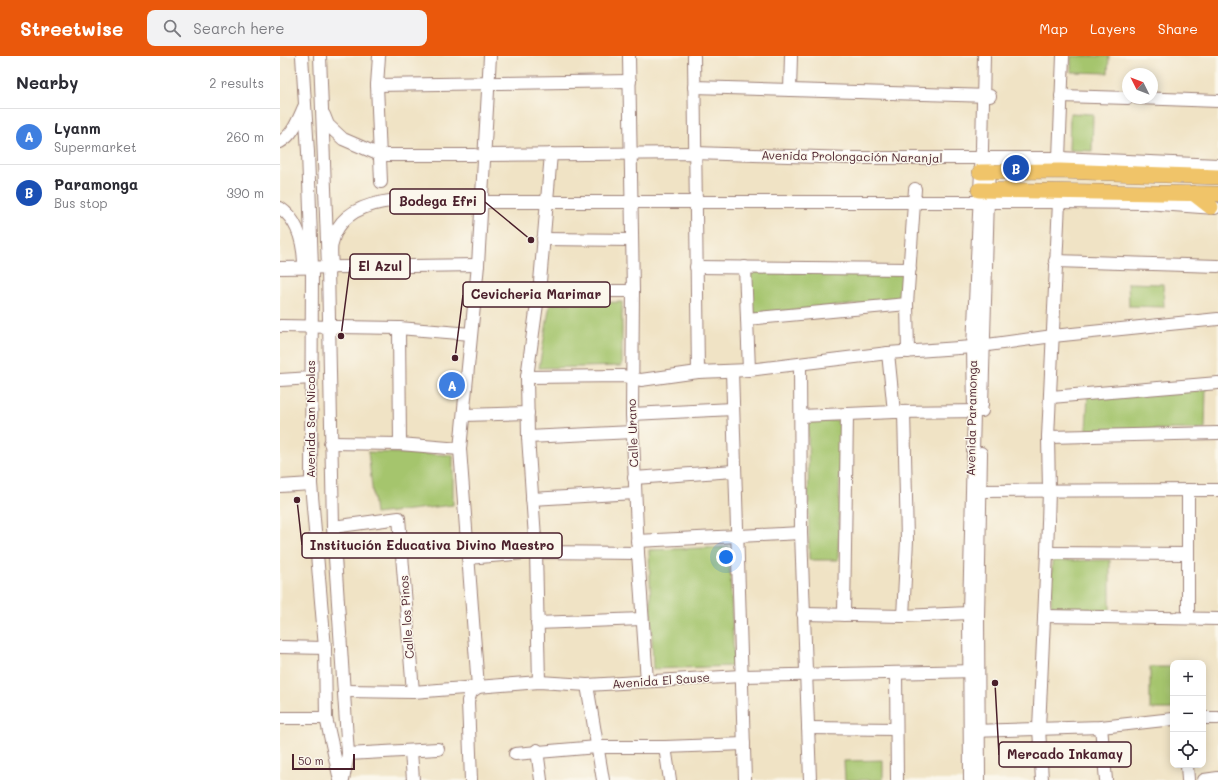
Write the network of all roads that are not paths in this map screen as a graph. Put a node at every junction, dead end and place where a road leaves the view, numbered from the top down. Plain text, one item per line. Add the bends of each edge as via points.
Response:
1 (302, 56) edge
2 (320, 56) edge
3 (379, 56) edge
4 (490, 56) edge
5 (629, 56) edge
6 (694, 56) edge
7 (791, 56) edge
8 (984, 56) edge
9 (992, 56) edge
10 (1063, 56) edge
11 (630, 81) junction
12 (488, 83) junction
13 (377, 85) junction
14 (694, 87) junction
15 (790, 90) junction
16 (987, 96) junction
17 (1061, 96) junction
18 (1122, 98) edge
19 (1158, 99) edge
20 (1218, 100) edge
21 (306, 102) junction
22 (322, 107) junction
23 (280, 142) edge
24 (631, 153) junction
25 (551, 154) junction
26 (695, 154) junction
27 (480, 155) junction
28 (380, 156) junction
29 (1060, 158) junction
30 (985, 165) junction
31 (1217, 169) edge
32 (381, 182) dead end
33 (916, 189) dead end
34 (983, 196) junction
35 (482, 202) junction
36 (547, 202) junction
37 (631, 202) junction
38 (694, 202) junction
39 (914, 202) junction
40 (1059, 202) junction
41 (1216, 203) edge
42 (280, 208) edge
43 (544, 239) junction
44 (632, 240) junction
45 (1055, 261) junction
46 (478, 265) junction
47 (1218, 266) edge
48 (696, 267) junction
49 (745, 267) junction
50 (280, 268) edge
51 (308, 268) junction
52 (330, 268) junction
53 (910, 269) junction
54 (539, 291) junction
55 (633, 291) junction
56 (908, 304) junction
57 (747, 319) junction
58 (1218, 320) edge
59 (280, 326) edge
60 (312, 326) junction
61 (329, 326) junction
62 (399, 328) junction
63 (471, 334) junction
64 (1053, 336) junction
65 (978, 346) junction
66 (908, 352) junction
67 (888, 353) junction
68 (800, 364) junction
69 (749, 370) junction
70 (732, 371) junction
71 (698, 372) junction
72 (527, 377) junction
73 (311, 378) junction
74 (632, 378) junction
75 (280, 380) edge
76 (1218, 383) edge
77 (1051, 397) junction
78 (733, 409) junction
79 (978, 411) junction
80 (899, 412) junction
81 (528, 414) junction
82 (632, 414) junction
83 (464, 415) junction
84 (847, 415) junction
85 (801, 416) junction
86 (632, 432) junction
87 (1218, 432) edge
88 (528, 437) junction
89 (1048, 437) junction
90 (330, 443) junction
91 (400, 444) junction
92 (460, 449) junction
93 (734, 471) junction
94 (634, 478) junction
95 (311, 484) junction
96 (280, 486) edge
97 (1188, 490) junction
98 (1218, 490) edge
99 (975, 491) junction
100 (1049, 491) junction
101 (635, 493) junction
102 (532, 499) junction
103 (333, 528) junction
104 (801, 534) junction
105 (737, 538) junction
106 (637, 547) junction
107 (536, 552) junction
108 (1047, 553) junction
109 (1188, 554) junction
110 (468, 558) junction
111 (969, 613) junction
112 (803, 614) junction
113 (844, 615) junction
114 (903, 616) junction
115 (1044, 616) junction
116 (1188, 618) junction
117 (642, 619) junction
118 (1218, 619) edge
119 (537, 623) junction
120 (280, 647) edge
121 (325, 648) junction
122 (974, 671) junction
123 (896, 674) junction
124 (741, 676) junction
125 (805, 676) junction
126 (647, 681) junction
127 (539, 682) junction
128 (587, 685) junction
129 (478, 687) junction
130 (345, 691) junction
131 (412, 692) junction
132 (280, 718) edge
133 (326, 718) junction
134 (1206, 718) edge
135 (1218, 718) edge
136 (1170, 720) edge
137 (1101, 726) junction
138 (808, 728) junction
139 (1039, 728) junction
140 (896, 729) junction
141 (974, 732) junction
142 (744, 744) junction
143 (597, 747) junction
144 (665, 747) junction
145 (438, 749) dead end
146 (537, 750) junction
147 (411, 751) junction
148 (348, 754) junction
149 (515, 754) dead end
150 (1187, 768) edge
151 (1218, 778) edge
152 (340, 780) edge
153 (343, 780) edge
154 (413, 780) edge
155 (470, 780) edge
156 (542, 780) edge
157 (602, 780) edge
158 (670, 780) edge
159 (745, 780) edge
160 (810, 780) edge
161 (896, 780) edge
162 (970, 780) edge
163 (979, 780) edge
164 (1042, 780) edge
165 (1106, 780) edge
166 (1188, 780) edge
167 (1204, 780) edge

1 - 21 street, Avenida San Nicolas
2 - 22 street, Avenida San Nicolas
3 - 13 street
4 - 12 street
5 - 11 street, Calle Urano
6 - 14 street
7 - 15 street
8 - 16 street, Avenida Paramonga
9 - 16 street, Avenida Paramonga
10 - 17 street
11 - 12 street
11 - 24 street, Calle Urano
12 - 13 street
12 - 27 street
13 - 28 street
14 - 15 street
14 - 26 street
15 - 16 street
16 - 30 street, Avenida Paramonga
17 - 18 street
17 - 29 street
19 - 20 street
21 - 23 street via 297,124
21 - 51 street, Avenida San Nicolas
22 - 28 street, Avenida Prolongación Naranjal via 328,125 343,139
22 - 52 street, Avenida San Nicolas
24 - 25 street, Avenida Prolongación Naranjal
24 - 26 street, Avenida Prolongación Naranjal
24 - 37 street, Calle Urano
25 - 27 street, Avenida Prolongación Naranjal
25 - 36 street
26 - 30 street, Avenida Prolongación Naranjal
26 - 38 street
27 - 28 street, Avenida Prolongación Naranjal
27 - 35 street via 484,183
28 - 32 street
29 - 30 street, Avenida Prolongación Naranjal
29 - 31 street, Avenida Prolongación Naranjal
30 - 31 main road, Avenida Prolongación Naranjal via 1060,171 1194,176
30 - 34 street, Avenida Paramonga
33 - 39 street
34 - 39 street
34 - 40 street
34 - 41 main road via 1193,193
34 - 65 street, Avenida Paramonga
35 - 36 street
35 - 46 street
35 - 52 street via 407,200 385,201 364,206 350,214 337,229 332,244
36 - 37 street
36 - 43 street
37 - 38 street
37 - 44 street, Calle Urano
38 - 39 street
38 - 48 street
39 - 53 street
40 - 41 street
40 - 45 street
42 - 51 street via 293,221 300,235
43 - 44 street
43 - 54 street
44 - 55 street, Calle Urano
45 - 47 street
45 - 64 street
46 - 52 street
46 - 63 street
48 - 49 street
48 - 71 street
49 - 53 street
49 - 57 street
50 - 51 street
51 - 52 street
51 - 60 street, Avenida San Nicolas
52 - 61 street, Avenida San Nicolas
53 - 56 street
54 - 55 street
54 - 72 street
55 - 74 street, Calle Urano
56 - 57 street
56 - 66 street
57 - 69 street
58 - 64 street
59 - 60 street
60 - 61 street
60 - 73 street, Avenida San Nicolas
61 - 62 street
61 - 90 street, Avenida San Nicolas
62 - 63 street
62 - 91 street
63 - 83 street
64 - 65 street
64 - 77 street
65 - 66 street
65 - 79 street, Avenida Paramonga
66 - 67 street
67 - 68 street
67 - 80 street
68 - 69 street
68 - 85 street
69 - 70 street
70 - 71 street
70 - 78 street
71 - 74 street via 640,380
72 - 74 street
72 - 81 street
73 - 75 street
73 - 95 street, Avenida San Nicolas
74 - 82 street, Calle Urano
76 - 77 street
77 - 89 street
78 - 82 street
78 - 93 street
79 - 80 street
79 - 99 street, Avenida Paramonga
80 - 84 street
80 - 114 street via 907,540
81 - 83 street
81 - 88 street
82 - 86 street, Calle Urano
83 - 92 street
84 - 85 street
84 - 113 street
85 - 104 street
86 - 88 street
86 - 94 street, Calle Urano
87 - 89 street
88 - 102 street
89 - 100 street
90 - 91 street
90 - 103 street, Avenida San Nicolas
91 - 92 street
92 - 110 street
93 - 94 street
93 - 105 street
94 - 101 street, Calle Urano
95 - 96 street
95 - 121 street, Avenida San Nicolas
97 - 98 street
97 - 100 street
97 - 109 street
99 - 100 street
99 - 111 street, Avenida Paramonga
99 - 122 street, Avenida Paramonga
100 - 108 street
101 - 102 street
101 - 106 street, Calle Urano
102 - 107 street
103 - 130 street, Avenida San Nicolas
103 - 131 street, Calle los Pinos via 399,518
104 - 105 street
104 - 112 street
105 - 106 street
105 - 124 street
106 - 107 street
106 - 117 street, Calle Urano
107 - 110 street
107 - 119 street
108 - 109 street
108 - 115 street
109 - 116 street
110 - 129 street
111 - 114 street
111 - 122 street, Avenida Paramonga
112 - 113 street
112 - 125 street
113 - 114 street
115 - 116 street
115 - 139 street
116 - 118 street
117 - 119 street
117 - 126 street, Calle Urano
119 - 127 street
120 - 121 street
121 - 133 street, Avenida San Nicolas
122 - 123 street, Avenida El Sause
122 - 141 street, Avenida Paramonga
123 - 125 street, Avenida El Sause
123 - 140 street
124 - 125 street, Avenida El Sause
124 - 126 street, Avenida El Sause
124 - 142 street
125 - 138 street
126 - 128 street, Avenida El Sause
127 - 128 street, Avenida El Sause
127 - 129 street, Avenida El Sause
128 - 143 street
129 - 131 street, Avenida El Sause
129 - 155 street via 470,692 468,701
130 - 131 street, Avenida El Sause
130 - 148 street, Avenida San Nicolas
132 - 133 street
133 - 152 street, Avenida San Nicolas
134 - 135 street
136 - 137 street
137 - 139 street
137 - 165 street
138 - 140 street
138 - 160 street
139 - 141 street
139 - 164 street
140 - 161 street
141 - 162 street, Avenida Paramonga
141 - 163 street, Avenida Paramonga
142 - 144 street
142 - 159 street
143 - 144 street
143 - 146 street
143 - 157 street
144 - 158 street
145 - 147 street
146 - 149 street
146 - 156 street
147 - 148 street
147 - 154 street
148 - 153 street, Avenida San Nicolas
150 - 166 street
151 - 167 street

